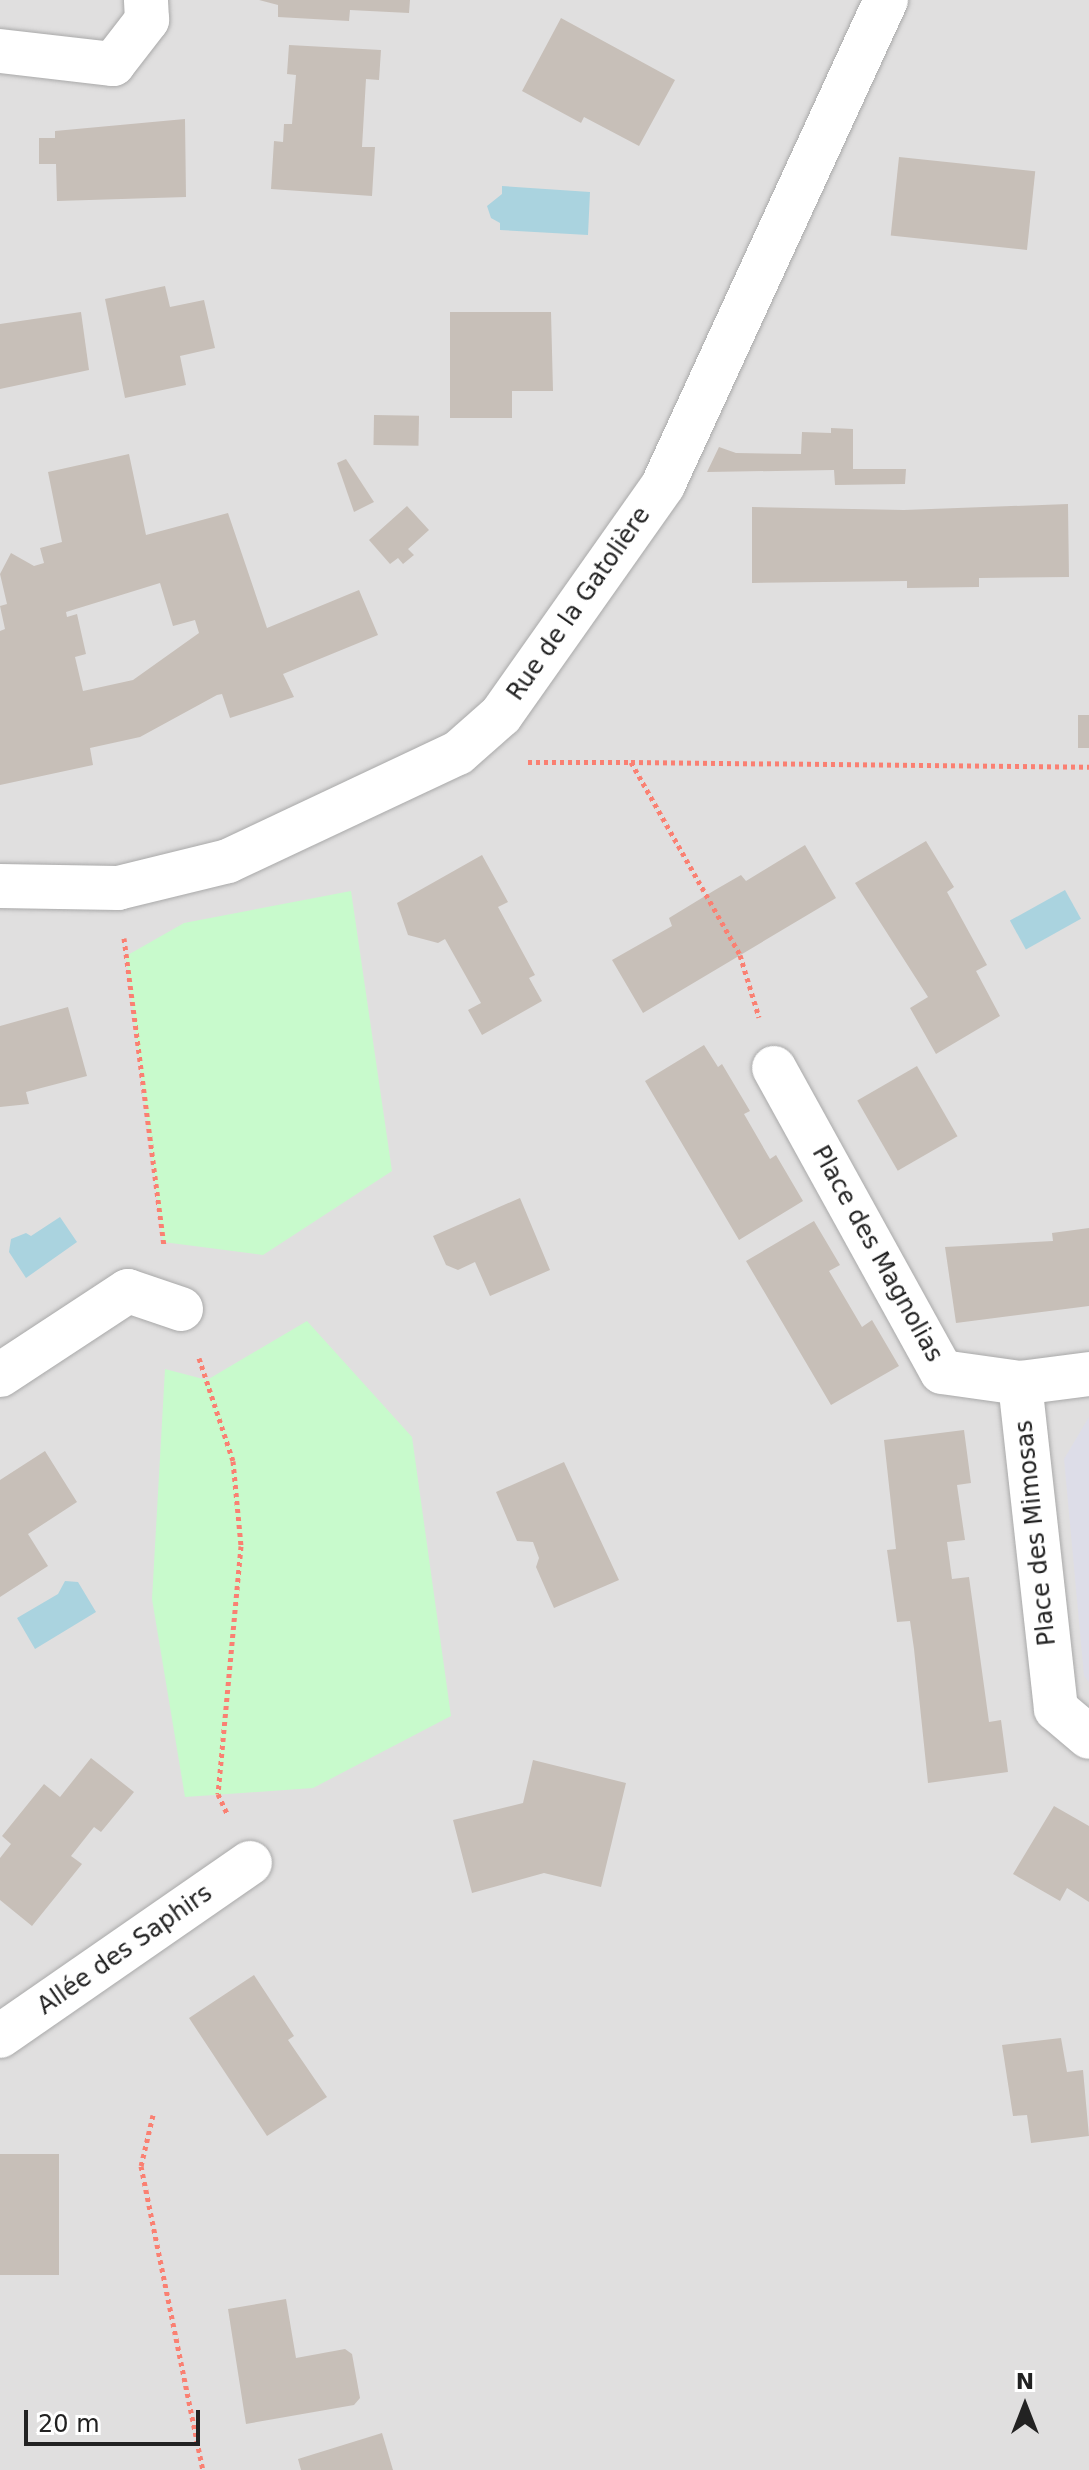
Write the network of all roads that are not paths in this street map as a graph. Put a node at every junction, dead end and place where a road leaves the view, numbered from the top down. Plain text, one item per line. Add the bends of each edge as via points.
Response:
1 (146, 0) edge
2 (879, 18) edge
3 (0, 51) edge
4 (0, 886) edge
5 (774, 1068) road end
6 (181, 1309) road end
7 (1089, 1374) edge
8 (0, 1375) edge
9 (1020, 1383) junction
10 (1089, 1737) edge
11 (250, 1863) road end
12 (0, 2036) edge

1 - 3 street via 147,20 113,64
2 - 4 street, Rue de la Gatolière via 663,485 501,715 458,753 228,861 118,888
5 - 9 street, Place des Magnolias via 942,1372
6 - 8 street via 128,1291
7 - 9 street
9 - 10 street, Place des Mimosas via 1056,1709
11 - 12 street, Allée des Saphirs

